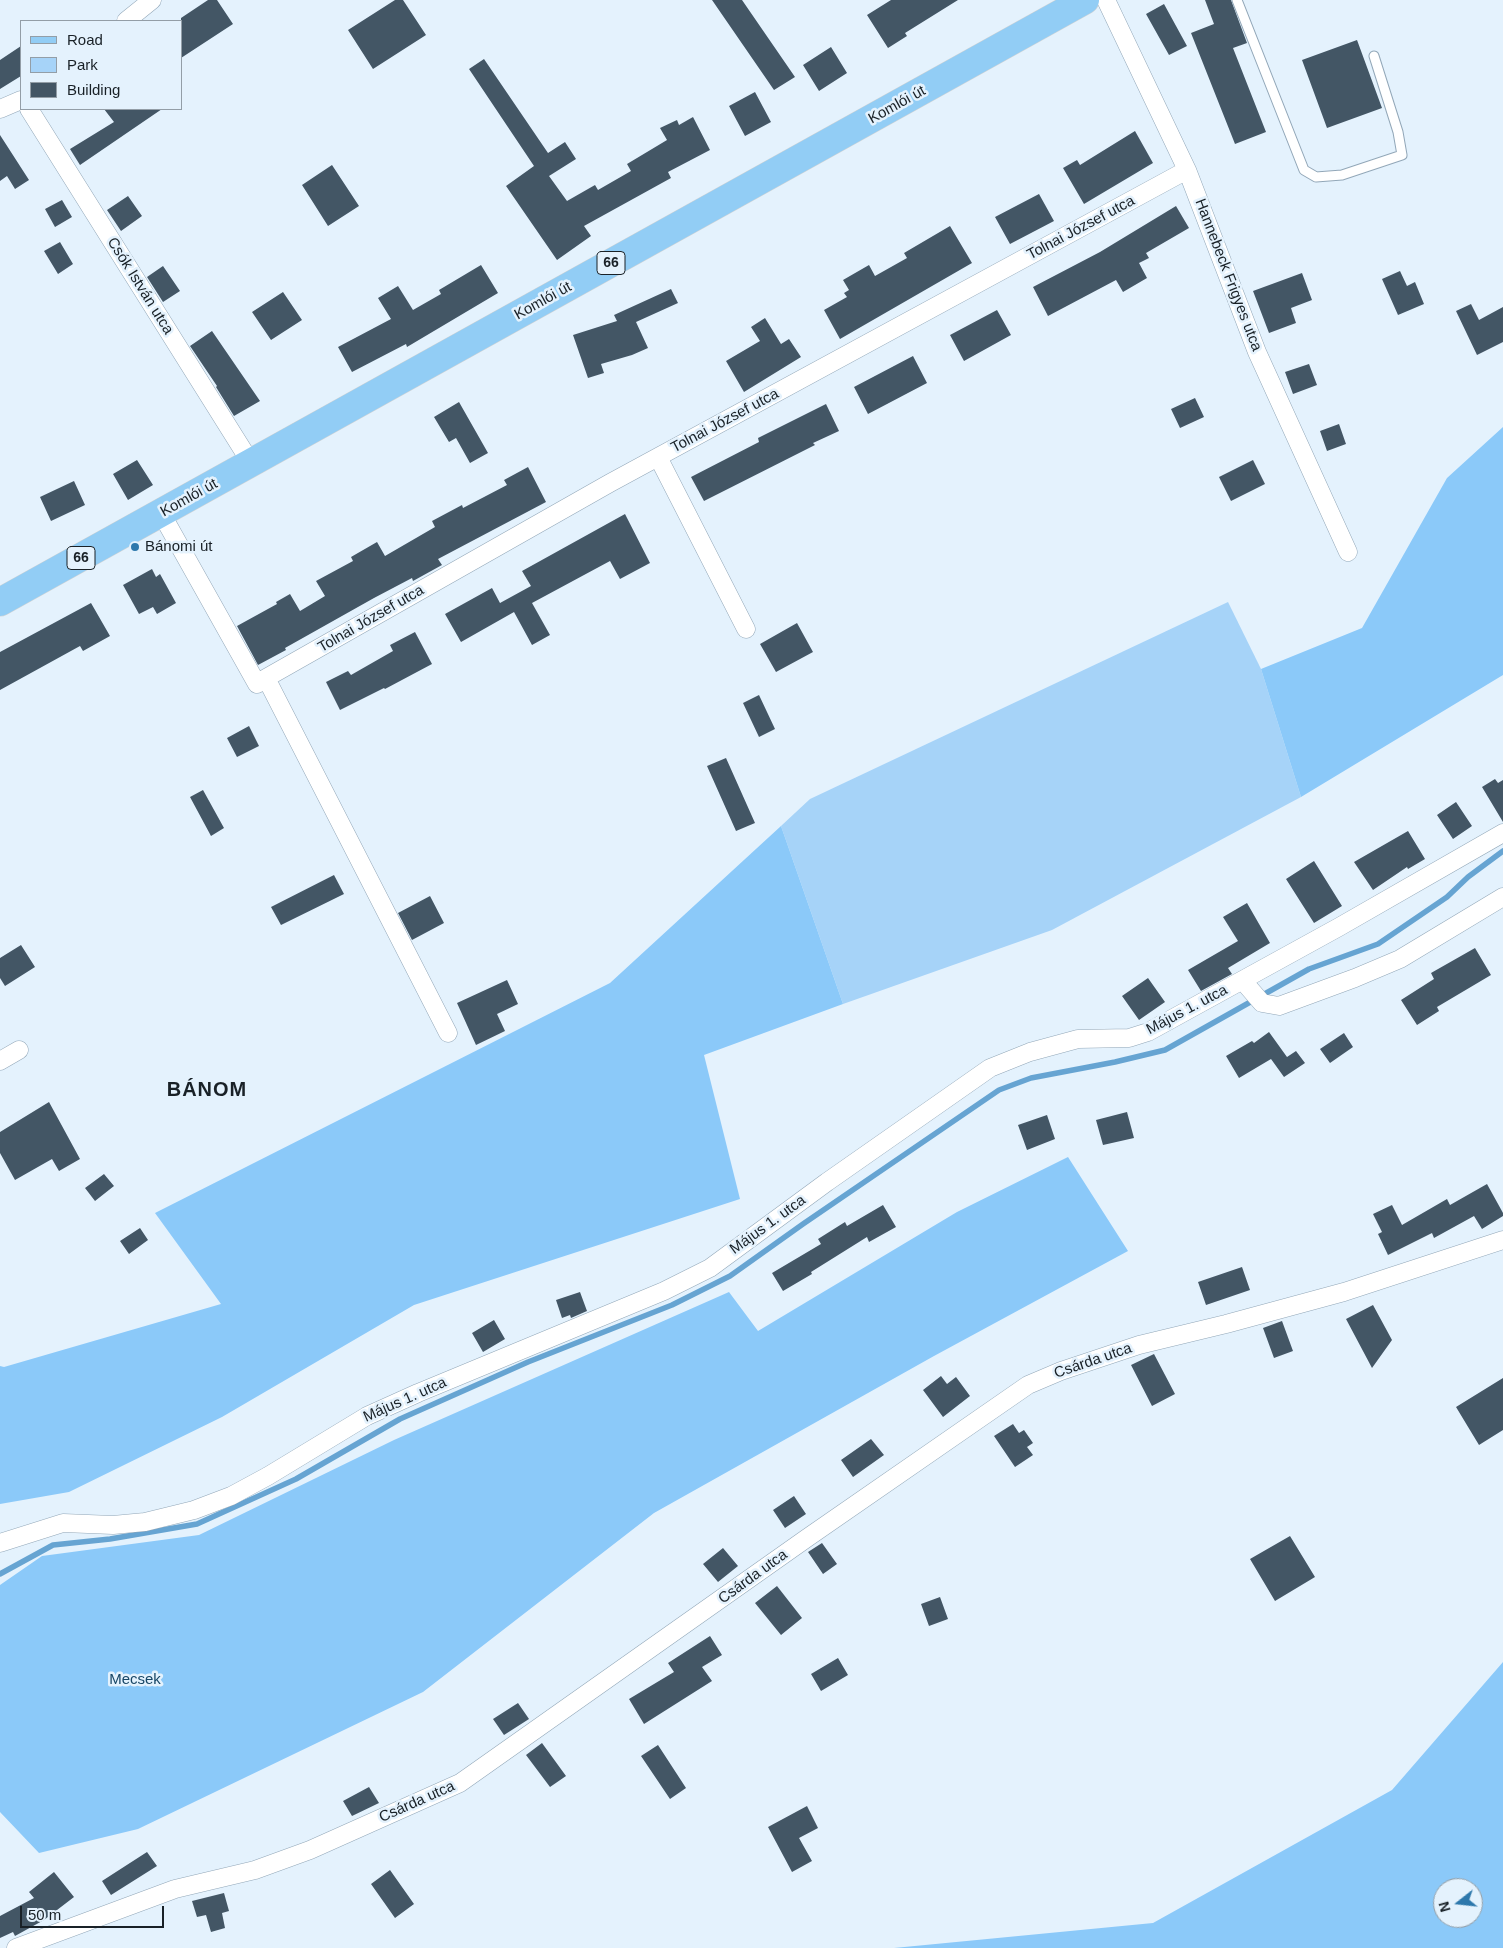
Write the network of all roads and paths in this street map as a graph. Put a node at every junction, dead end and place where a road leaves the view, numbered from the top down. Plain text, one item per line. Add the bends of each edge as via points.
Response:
1 (152, 0) edge
2 (1085, 0) edge
3 (1106, 0) edge
4 (1237, 0) edge
5 (127, 20) edge
6 (1374, 56) dead end
7 (20, 100) edge
8 (0, 109) edge
9 (30, 110) edge
10 (1187, 170) junction
11 (658, 457) junction
12 (251, 463) junction
13 (161, 513) junction
14 (1348, 552) dead end
15 (0, 602) edge
16 (746, 629) dead end
17 (266, 678) junction
18 (1503, 833) edge
19 (1503, 896) edge
20 (1253, 992) junction
21 (448, 1033) dead end
22 (19, 1050) dead end
23 (0, 1061) edge
24 (1503, 1240) edge
25 (0, 1543) edge
26 (16, 1948) edge

1 - 5 street
2 - 12 main road, Komlói út / 66
3 - 10 street, Hannebeck Frigyes utca
4 - 6 lane via 1304,170 1316,177 1342,175 1402,155
7 - 8 street
9 - 12 street, Csók István utca
10 - 11 street, Tolnai József utca
10 - 14 street, Hannebeck Frigyes utca via 1257,352
11 - 16 street
11 - 17 street, Tolnai József utca
12 - 13 main road, Komlói út / 66
13 - 15 main road, Komlói út / 66
13 - 17 street via 257,684
17 - 21 street
18 - 20 street, Május 1. utca
19 - 20 street via 1400,959 1279,1006
20 - 25 street, Május 1. utca via 1130,1038 1078,1039 1030,1052 990,1068 710,1268 629,1306 367,1416 231,1496 194,1510 145,1522 63,1523
22 - 23 street
24 - 26 street, Csárda utca via 1344,1292 1139,1345 1028,1385 460,1783 310,1850 255,1870 175,1889

